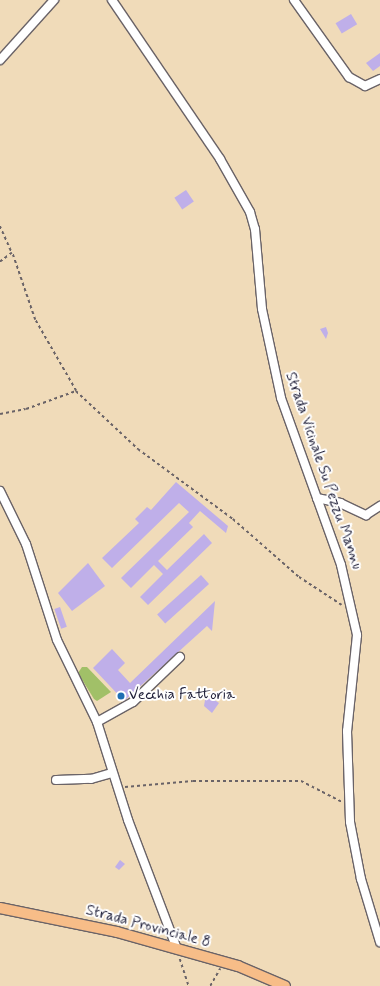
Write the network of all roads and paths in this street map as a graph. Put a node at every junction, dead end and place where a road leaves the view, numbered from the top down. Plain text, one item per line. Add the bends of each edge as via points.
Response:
1 (54, 0) edge
2 (112, 0) edge
3 (294, 0) edge
4 (0, 60) edge
5 (380, 79) edge
6 (0, 226) edge
7 (12, 253) junction
8 (0, 262) edge
9 (76, 391) junction
10 (0, 414) edge
11 (0, 490) edge
12 (317, 498) junction
13 (380, 506) edge
14 (351, 609) junction
15 (180, 657) dead end
16 (97, 722) junction
17 (112, 773) junction
18 (56, 780) dead end
19 (118, 788) junction
20 (350, 802) junction
21 (0, 908) edge
22 (380, 942) edge
23 (177, 949) junction
24 (224, 962) junction
25 (189, 986) edge
26 (210, 986) edge
27 (285, 986) edge

1 - 4 street
2 - 12 street, Strada Vicinale Su Pezzu Mannu via 204,135 250,212 258,243 262,309 274,367
3 - 5 street via 350,78 365,86
6 - 7 path
7 - 8 path
7 - 9 path via 35,320
9 - 10 path via 26,409
9 - 14 path via 138,449 232,519 299,577
11 - 16 street via 26,544 57,640
12 - 13 street via 340,503 366,515
12 - 14 street, Strada Vicinale Su Pezzu Mannu via 341,565
14 - 20 street, Strada Vicinale Su Pezzu Mannu via 357,635 347,731
15 - 16 street via 132,702
16 - 17 street
17 - 18 street via 91,779
17 - 19 street
19 - 20 path via 193,781 293,780 308,783 338,803
19 - 23 street
20 - 22 street, Strada Vicinale Su Pezzu Mannu via 360,872
21 - 23 main road, Strada Provinciale 8
23 - 24 main road, Strada Provinciale 8
23 - 25 path
24 - 26 path
24 - 27 main road, Strada Provinciale 8

